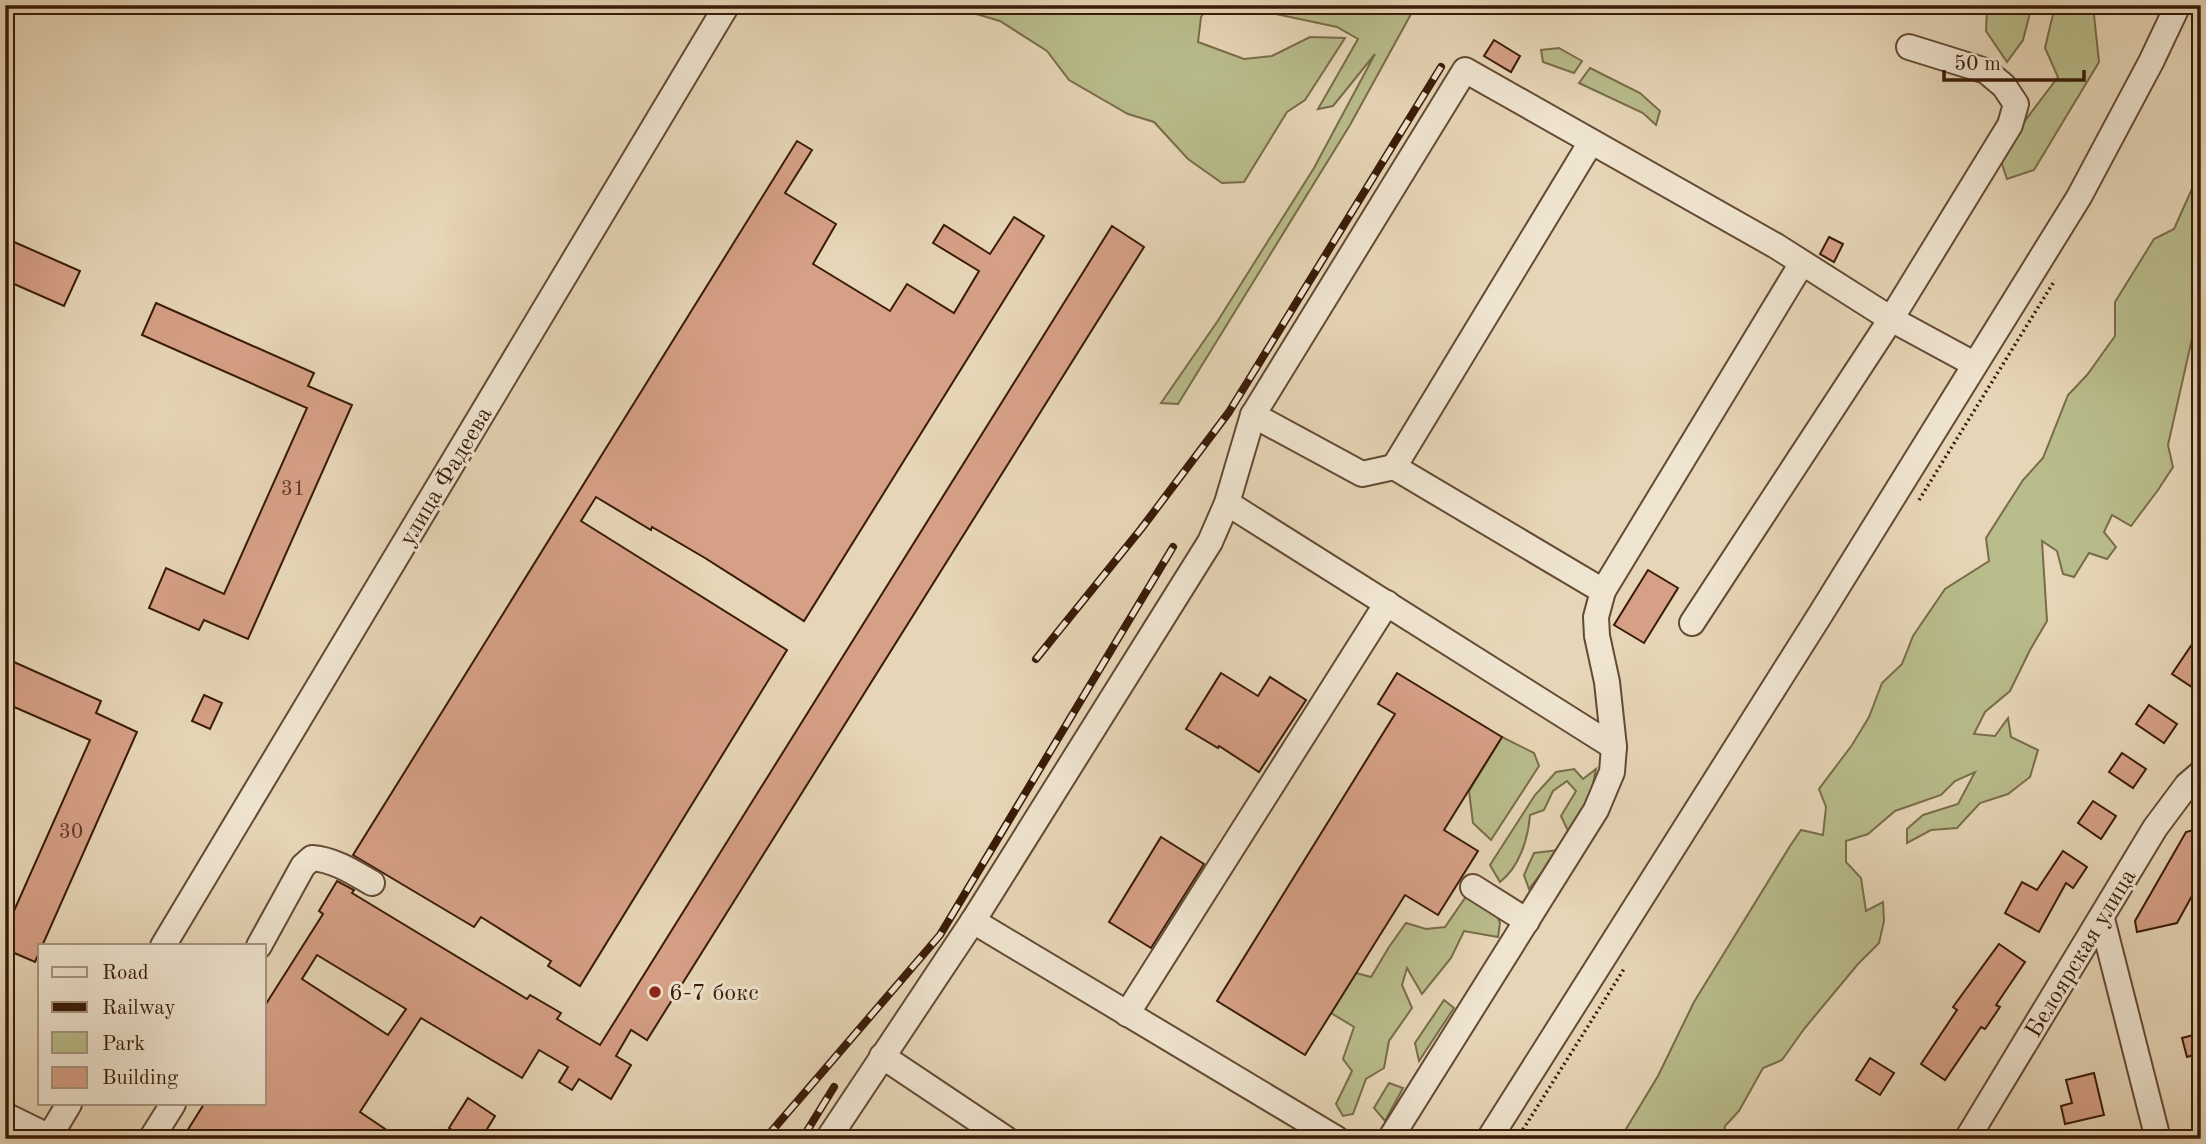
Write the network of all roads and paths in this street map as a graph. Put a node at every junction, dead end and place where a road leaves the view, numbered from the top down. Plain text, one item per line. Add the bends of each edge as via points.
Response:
1 (727, 5) edge
2 (2178, 5) edge
3 (1909, 47) dead end
4 (1591, 142) junction
5 (1802, 262) junction
6 (1891, 319) junction
7 (1974, 364) junction
8 (1254, 415) junction
9 (1394, 467) junction
10 (1227, 503) junction
11 (1603, 591) junction
12 (1387, 603) junction
13 (1692, 623) dead end
14 (1614, 747) junction
15 (2201, 773) edge
16 (372, 883) dead end
17 (1473, 887) dead end
18 (2102, 919) junction
19 (973, 921) junction
20 (1527, 921) junction
21 (164, 944) edge
22 (260, 944) edge
23 (1128, 1014) junction
24 (882, 1056) junction
25 (68, 1106) edge
26 (172, 1106) edge
27 (5, 1115) edge
28 (51, 1138) edge
29 (151, 1139) edge
30 (828, 1139) edge
31 (1006, 1139) edge
32 (1337, 1139) edge
33 (1390, 1139) edge
34 (1489, 1139) edge
35 (1967, 1139) edge
36 (2158, 1139) edge

1 - 21 street, улица Фадеева
2 - 7 street via 2079,197
3 - 6 street via 1986,71 2016,104 2010,125
4 - 5 street
4 - 8 street via 1465,70
4 - 9 street
5 - 6 street
5 - 11 street
6 - 7 street
6 - 13 street
7 - 34 street
8 - 9 street via 1362,474
8 - 10 street
9 - 11 street
10 - 12 street
10 - 19 street via 1210,542
11 - 14 street via 1596,617 1597,636
12 - 14 street
12 - 23 street
14 - 20 street via 1612,772 1596,810
15 - 18 street, Белоярская улица via 2155,828
16 - 22 street via 345,867 312,858 303,866
17 - 20 street
18 - 35 street, Белоярская улица
18 - 36 street
19 - 23 street
19 - 24 street
20 - 33 street
23 - 32 street
24 - 30 street
24 - 31 street
25 - 28 street
26 - 29 street
27 - 28 street

